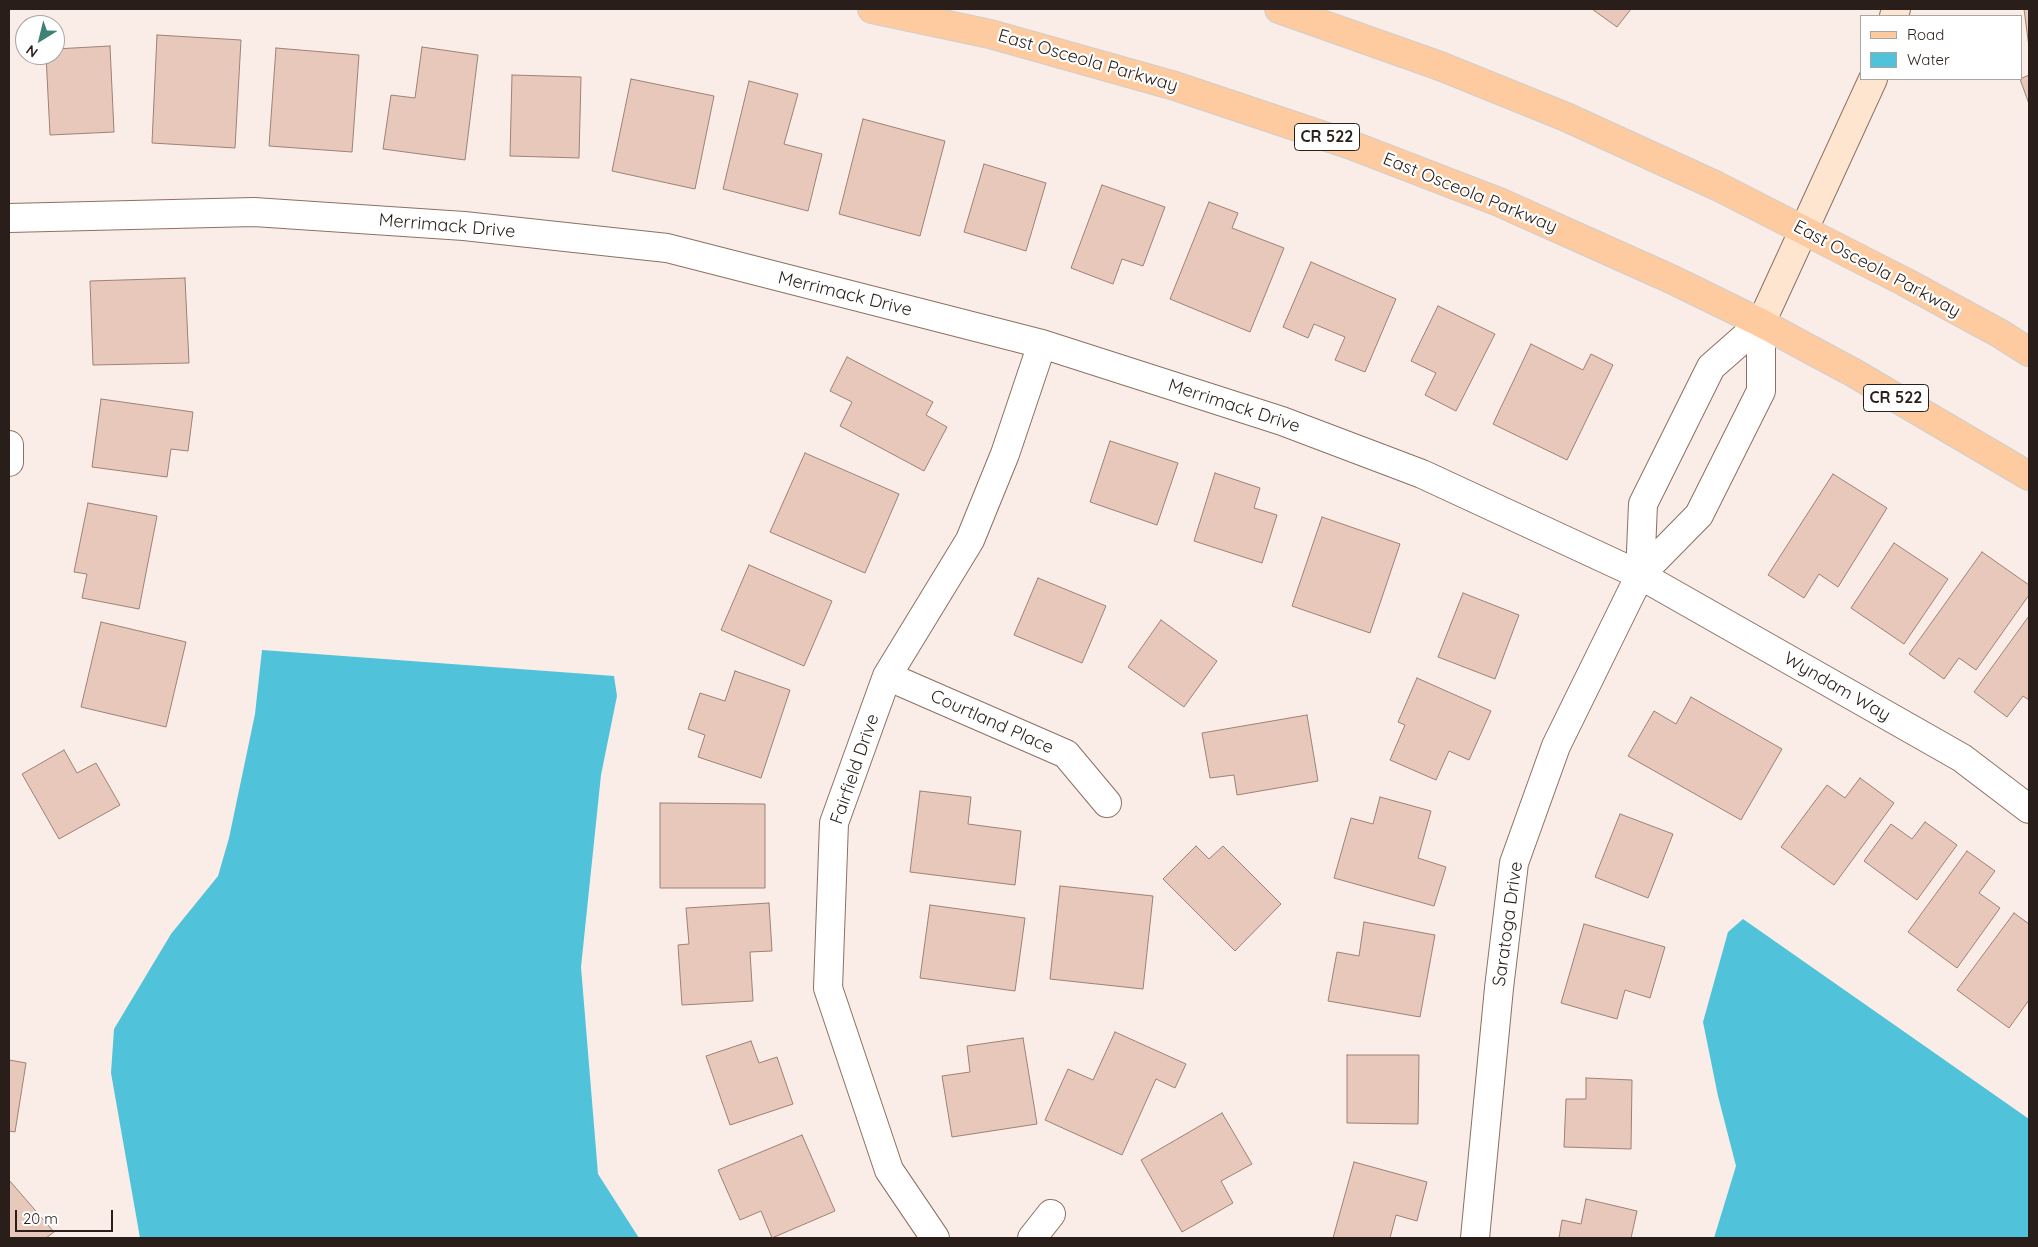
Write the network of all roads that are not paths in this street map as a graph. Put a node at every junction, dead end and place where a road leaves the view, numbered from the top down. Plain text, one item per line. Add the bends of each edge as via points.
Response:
1 (872, 9) edge
2 (1279, 9) edge
3 (1873, 80) edge
4 (9, 218) edge
5 (1805, 230) junction
6 (1761, 323) junction
7 (1042, 344) junction
8 (2029, 352) edge
9 (9, 445) edge
10 (9, 462) edge
11 (2029, 476) edge
12 (1640, 574) junction
13 (887, 676) junction
14 (1107, 803) dead end
15 (2029, 809) edge
16 (1052, 1214) dead end
17 (935, 1238) edge
18 (1032, 1238) edge
19 (1475, 1238) edge

1 - 6 main road, East Osceola Parkway / CR 522 via 990,34 1175,86 1351,145 1499,202
2 - 5 main road, East Osceola Parkway via 1440,66 1566,117
3 - 5 street
4 - 7 street, Merrimack Drive via 254,212 464,226 668,248
5 - 6 street
5 - 8 main road, East Osceola Parkway
6 - 11 main road, East Osceola Parkway / CR 522 via 1854,373
6 - 12 street via 1711,366 1643,504
6 - 12 street via 1761,390 1699,515
7 - 12 street, Merrimack Drive via 1282,421 1422,474
7 - 13 street, Fairfield Drive via 1005,454 970,540
9 - 10 street
12 - 15 street, Wyndam Way via 1962,758
12 - 19 street, Saratoga Drive via 1556,746 1514,864
13 - 14 street, Courtland Place via 1066,754
13 - 17 street, Fairfield Drive via 834,823 828,988 889,1170
16 - 18 street

